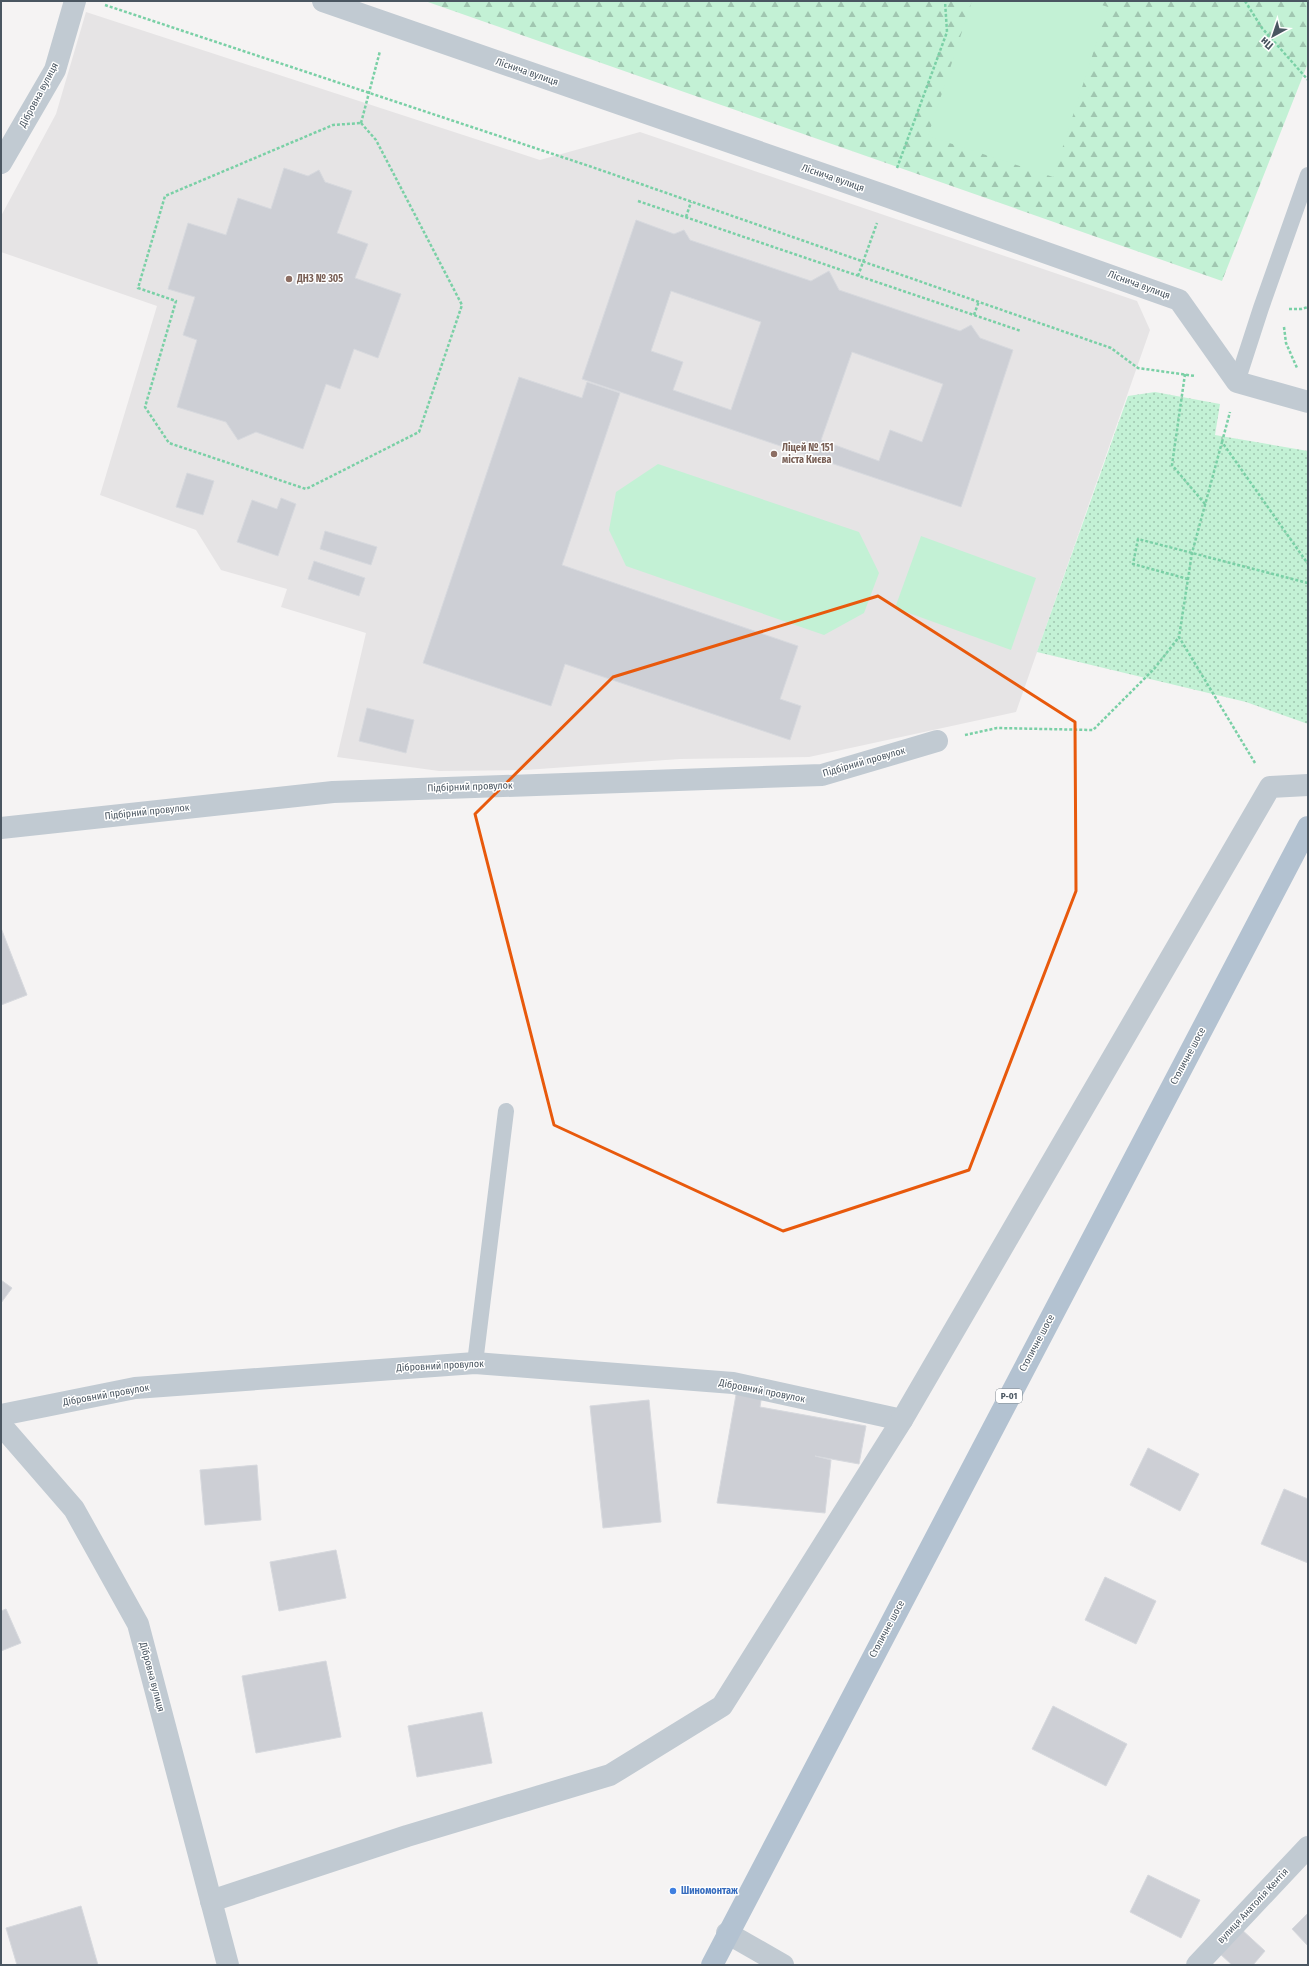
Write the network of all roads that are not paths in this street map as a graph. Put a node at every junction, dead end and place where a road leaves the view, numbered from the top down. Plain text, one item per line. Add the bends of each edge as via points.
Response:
1 (75, 1) edge
2 (323, 1) edge
3 (1, 163) edge
4 (1308, 175) edge
5 (1237, 382) junction
6 (1308, 402) edge
7 (936, 741) road end
8 (1308, 785) edge
9 (1308, 827) edge
10 (1, 828) edge
11 (506, 1111) dead end
12 (475, 1363) junction
13 (1, 1416) edge
14 (902, 1420) junction
15 (1, 1425) edge
16 (1308, 1847) edge
17 (211, 1901) junction
18 (727, 1933) junction
19 (228, 1965) edge
20 (712, 1965) edge
21 (783, 1965) edge
22 (1197, 1965) edge

1 - 3 street, Дібровна вулиця via 55,70
2 - 5 street, Ліснича вулиця via 1179,300
4 - 5 lane
5 - 6 street
7 - 10 street, Підбірний провулок via 822,775 333,792
8 - 14 street via 1270,787
9 - 18 main road, Столичне шосе / Р-01
11 - 12 lane
12 - 13 street, Дібровний провулок via 135,1388
12 - 14 street, Дібровний провулок via 732,1383
14 - 17 street via 722,1706 610,1775 407,1836
15 - 17 street, Дібровна вулиця via 74,1509 138,1624
16 - 22 street, вулиця Анатолія Кентія
17 - 19 street, Дібровна вулиця
18 - 20 main road, Столичне шосе / Р-01
18 - 21 street

